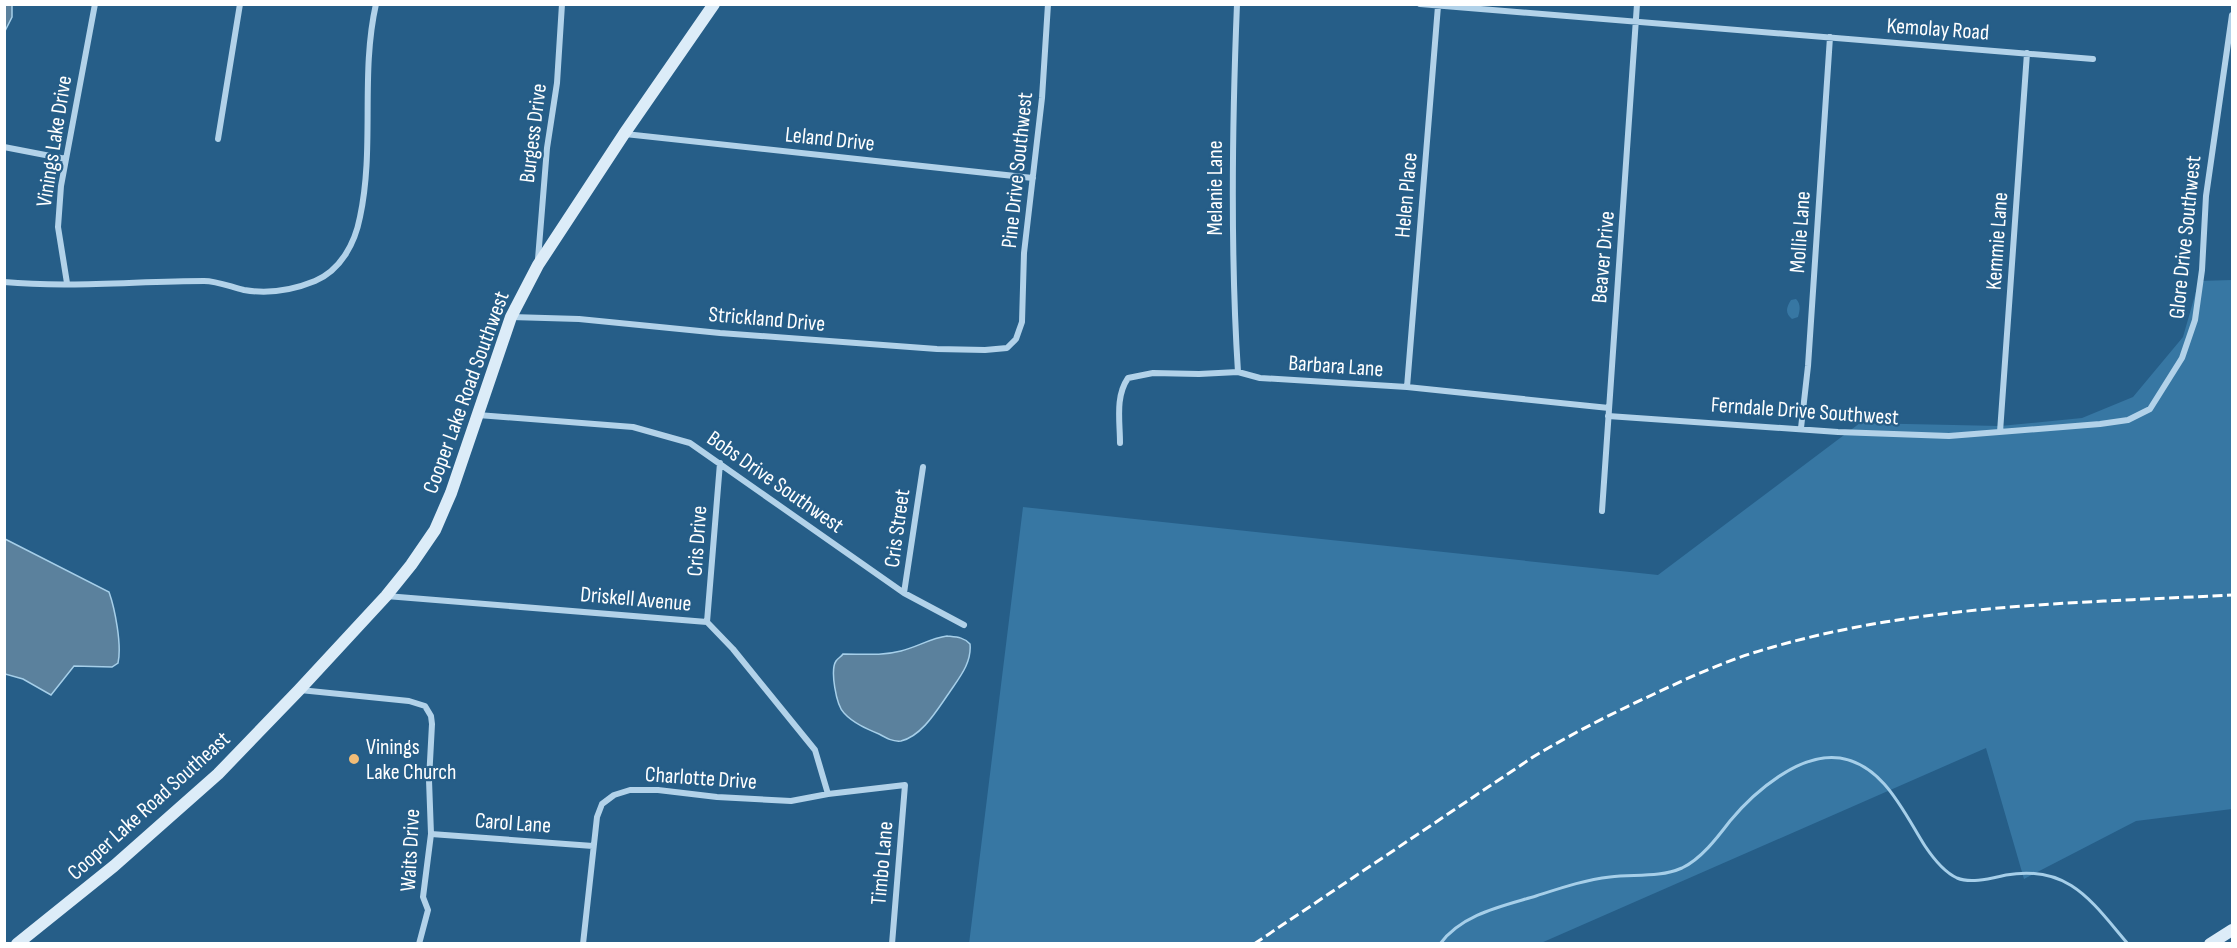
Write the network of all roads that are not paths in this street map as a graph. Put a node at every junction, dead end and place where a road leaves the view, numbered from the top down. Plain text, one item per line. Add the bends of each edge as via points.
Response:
1 (95, 4) edge
2 (240, 4) edge
3 (376, 4) edge
4 (562, 4) edge
5 (714, 4) edge
6 (1048, 4) edge
7 (1236, 4) edge
8 (1420, 4) edge
9 (1637, 4) edge
10 (1438, 6) junction
11 (2232, 15) edge
12 (1636, 21) junction
13 (1830, 37) junction
14 (2027, 53) junction
15 (2093, 59) dead end
16 (624, 134) junction
17 (218, 139) dead end
18 (4, 147) edge
19 (66, 159) junction
20 (1033, 178) junction
21 (538, 265) junction
22 (4, 282) edge
23 (67, 283) junction
24 (511, 317) junction
25 (1016, 339) joint
26 (1238, 372) junction
27 (1407, 387) junction
28 (1608, 412) junction
29 (478, 415) junction
30 (1801, 428) junction
31 (2000, 432) junction
32 (1120, 443) dead end
33 (720, 463) junction
34 (923, 467) dead end
35 (1602, 512) dead end
36 (904, 593) junction
37 (386, 596) junction
38 (707, 622) junction
39 (964, 625) dead end
40 (299, 690) junction
41 (905, 785) joint
42 (828, 794) junction
43 (431, 834) junction
44 (593, 846) junction
45 (2232, 930) edge
46 (584, 943) edge
47 (17, 944) edge
48 (419, 944) edge
49 (892, 944) edge
50 (2210, 944) edge

1 - 19 street, Vinings Lake Drive
2 - 17 street
3 - 23 street via 370,29 365,188 360,219 344,260 318,280 289,290 262,292 208,281
4 - 21 street, Burgess Drive
5 - 16 street, Cooper Lake Road Southwest
6 - 20 street, Pine Drive Southwest
7 - 26 street, Melanie Lane via 1231,183
8 - 10 street, Kemolay Road
9 - 12 street, Beaver Drive
10 - 12 street, Kemolay Road
10 - 27 street, Helen Place
11 - 31 street, Glore Drive Southwest via 2206,196 2195,320 2172,375 2150,409 2128,420
12 - 13 street, Kemolay Road
12 - 28 street, Beaver Drive
13 - 14 street, Kemolay Road
13 - 30 street, Mollie Lane
14 - 15 street, Kemolay Road
14 - 31 street, Kemmie Lane
16 - 20 street, Leland Drive
16 - 21 street, Cooper Lake Road Southwest
18 - 19 street
19 - 23 street, Vinings Lake Drive via 58,227
20 - 25 street, Pine Drive Southwest via 1024,253 1022,322
21 - 24 street, Cooper Lake Road Southwest
22 - 23 street
24 - 25 street, Strickland Drive via 579,319 937,349 1007,348
24 - 29 street, Cooper Lake Road Southwest
26 - 27 street, Barbara Lane via 1260,378
26 - 32 street, Barbara Lane via 1153,373 1128,378 1119,397
27 - 28 street, Barbara Lane
28 - 30 street, Ferndale Drive Southwest
28 - 35 street, Beaver Drive
29 - 33 street, Bobs Drive Southwest via 633,427 690,443
29 - 37 street, Cooper Lake Road Southwest via 435,530
30 - 31 street, Ferndale Drive Southwest via 1937,436
33 - 36 street, Bobs Drive Southwest
33 - 38 street, Cris Drive
34 - 36 street, Cris Street
36 - 39 street, Bobs Drive Southwest
37 - 38 street, Driskell Avenue
37 - 40 street, Cooper Lake Road Southwest
38 - 42 street, Driskell Avenue via 815,750
40 - 43 street, Waits Drive via 409,701 424,706 432,724
40 - 47 street, Cooper Lake Road Southeast via 218,774
41 - 42 street, Charlotte Drive
41 - 49 street, Timbo Lane
42 - 44 street, Charlotte Drive via 791,801 630,790 602,804
43 - 44 street, Carol Lane
43 - 48 street, Waits Drive via 423,897 428,910
44 - 46 street, Charlotte Drive
45 - 50 street

